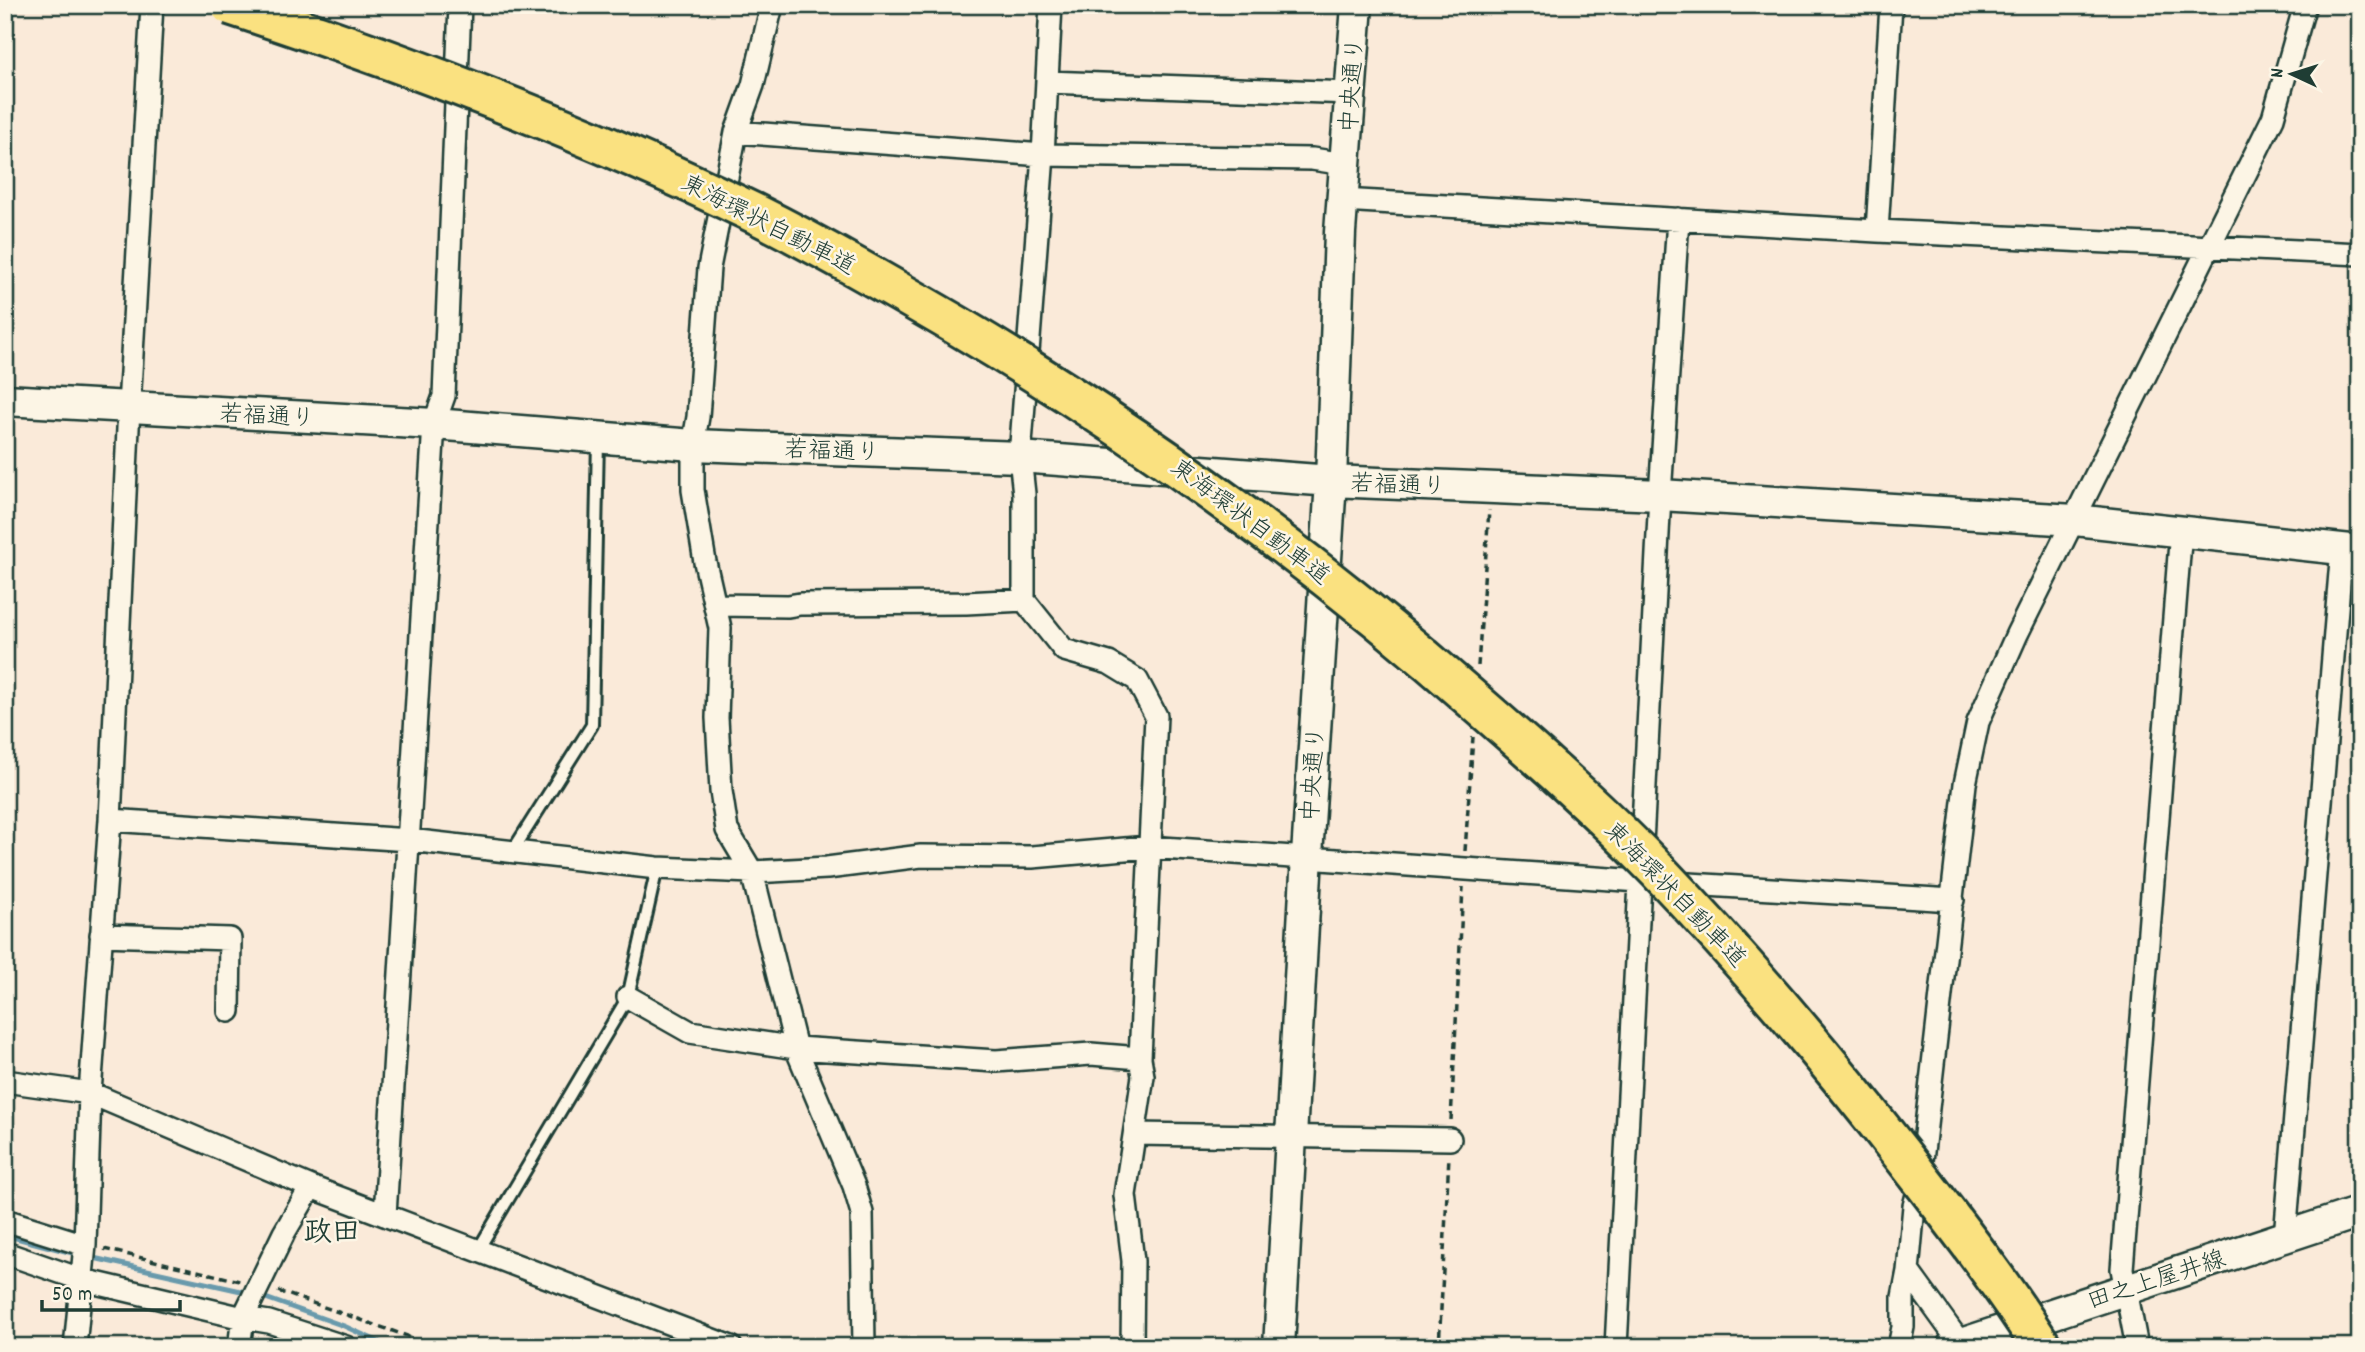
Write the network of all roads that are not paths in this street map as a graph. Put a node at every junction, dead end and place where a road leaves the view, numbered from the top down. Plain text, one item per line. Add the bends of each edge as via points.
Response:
1 (152, 5) edge
2 (230, 5) edge
3 (460, 5) edge
4 (772, 5) edge
5 (1051, 5) edge
6 (1357, 5) edge
7 (1891, 5) edge
8 (2305, 5) edge
9 (1047, 82) junction
10 (1351, 93) junction
11 (736, 132) junction
12 (1043, 155) junction
13 (1345, 164) junction
14 (1342, 200) junction
15 (1678, 219) junction
16 (1877, 231) junction
17 (2211, 245) junction
18 (2360, 254) edge
19 (5, 400) edge
20 (129, 407) junction
21 (434, 424) junction
22 (598, 436) junction
23 (693, 444) junction
24 (1020, 457) junction
25 (1331, 481) junction
26 (1660, 495) junction
27 (2075, 520) junction
28 (2181, 530) junction
29 (2351, 550) edge
30 (1024, 600) junction
31 (716, 605) junction
32 (110, 820) junction
33 (409, 840) junction
34 (1148, 847) junction
35 (512, 852) junction
36 (1307, 856) junction
37 (657, 868) junction
38 (752, 872) junction
39 (1640, 881) junction
40 (1954, 900) junction
41 (101, 935) junction
42 (628, 997) junction
43 (229, 1011) dead end
44 (796, 1048) junction
45 (1140, 1058) junction
46 (5, 1082) edge
47 (90, 1093) junction
48 (1135, 1134) junction
49 (1291, 1137) junction
50 (1450, 1139) road end
51 (312, 1187) junction
52 (2360, 1212) edge
53 (385, 1215) junction
54 (5, 1220) edge
55 (2286, 1237) junction
56 (85, 1245) junction
57 (478, 1250) junction
58 (5, 1253) edge
59 (1908, 1271) junction
60 (83, 1280) junction
61 (2127, 1287) junction
62 (243, 1318) junction
63 (1959, 1346) edge
64 (75, 1347) edge
65 (239, 1347) edge
66 (346, 1347) edge
67 (731, 1347) edge
68 (864, 1347) edge
69 (1132, 1347) edge
70 (1279, 1347) edge
71 (1616, 1347) edge
72 (1899, 1347) edge
73 (2042, 1347) edge
74 (2137, 1347) edge

1 - 20 street
2 - 73 highway, 東海環状自動車道, bridge via 460,84 599,141 760,216 1035,372 1160,453 1303,558 1498,721 1655,868 1849,1086
3 - 21 street via 444,396
4 - 11 street via 753,85
5 - 9 street
6 - 10 street, 中央通り
7 - 16 street
8 - 17 street via 2273,118
9 - 10 street
9 - 12 street
10 - 13 street, 中央通り
11 - 12 street
11 - 23 street via 709,268
12 - 13 street via 1312,159
12 - 24 street
13 - 14 street, 中央通り
14 - 15 street
14 - 25 street, 中央通り
15 - 16 street
15 - 26 street
16 - 17 street
17 - 18 street
17 - 27 street
19 - 20 street, 若福通り
20 - 21 street, 若福通り
20 - 32 street
21 - 22 street, 若福通り
21 - 33 street
22 - 23 street, 若福通り
22 - 35 lane via 592,725
23 - 24 street, 若福通り
23 - 31 street via 693,490
24 - 25 street, 若福通り
24 - 30 street
25 - 26 street, 若福通り
25 - 36 street, 中央通り
26 - 27 street, 若福通り
26 - 39 street
27 - 28 street, 若福通り
27 - 40 street via 1978,722 1965,784
28 - 29 street, 若福通り
28 - 61 street via 2122,1269
29 - 55 street
30 - 31 street
30 - 34 street via 1063,650 1109,663 1137,680 1156,716
31 - 38 street via 721,791 727,830
32 - 33 street
32 - 41 street
33 - 35 street
33 - 53 street
34 - 36 street
34 - 38 street via 1032,858 920,856
34 - 45 street
35 - 37 street
36 - 39 street
36 - 49 street, 中央通り
37 - 38 street
37 - 42 lane
38 - 44 street
39 - 40 street
39 - 71 street
40 - 59 street
41 - 43 street via 230,939
41 - 47 street
42 - 44 street via 690,1032
42 - 57 lane
44 - 45 street via 996,1061 1091,1054
44 - 68 street via 862,1213
45 - 48 street via 1143,1076
46 - 47 street
47 - 51 street
47 - 56 street
48 - 49 street
48 - 69 street via 1125,1195 1133,1261
49 - 50 street
49 - 70 street, 中央通り
51 - 53 street
51 - 62 street
52 - 55 street, 田之上屋井線
53 - 57 street
54 - 56 street
55 - 61 street, 田之上屋井線
56 - 60 street
57 - 67 street
58 - 60 street
59 - 63 street
59 - 72 street
60 - 62 street
60 - 64 street
61 - 63 street, 田之上屋井線
61 - 74 street
62 - 65 street
62 - 66 street

